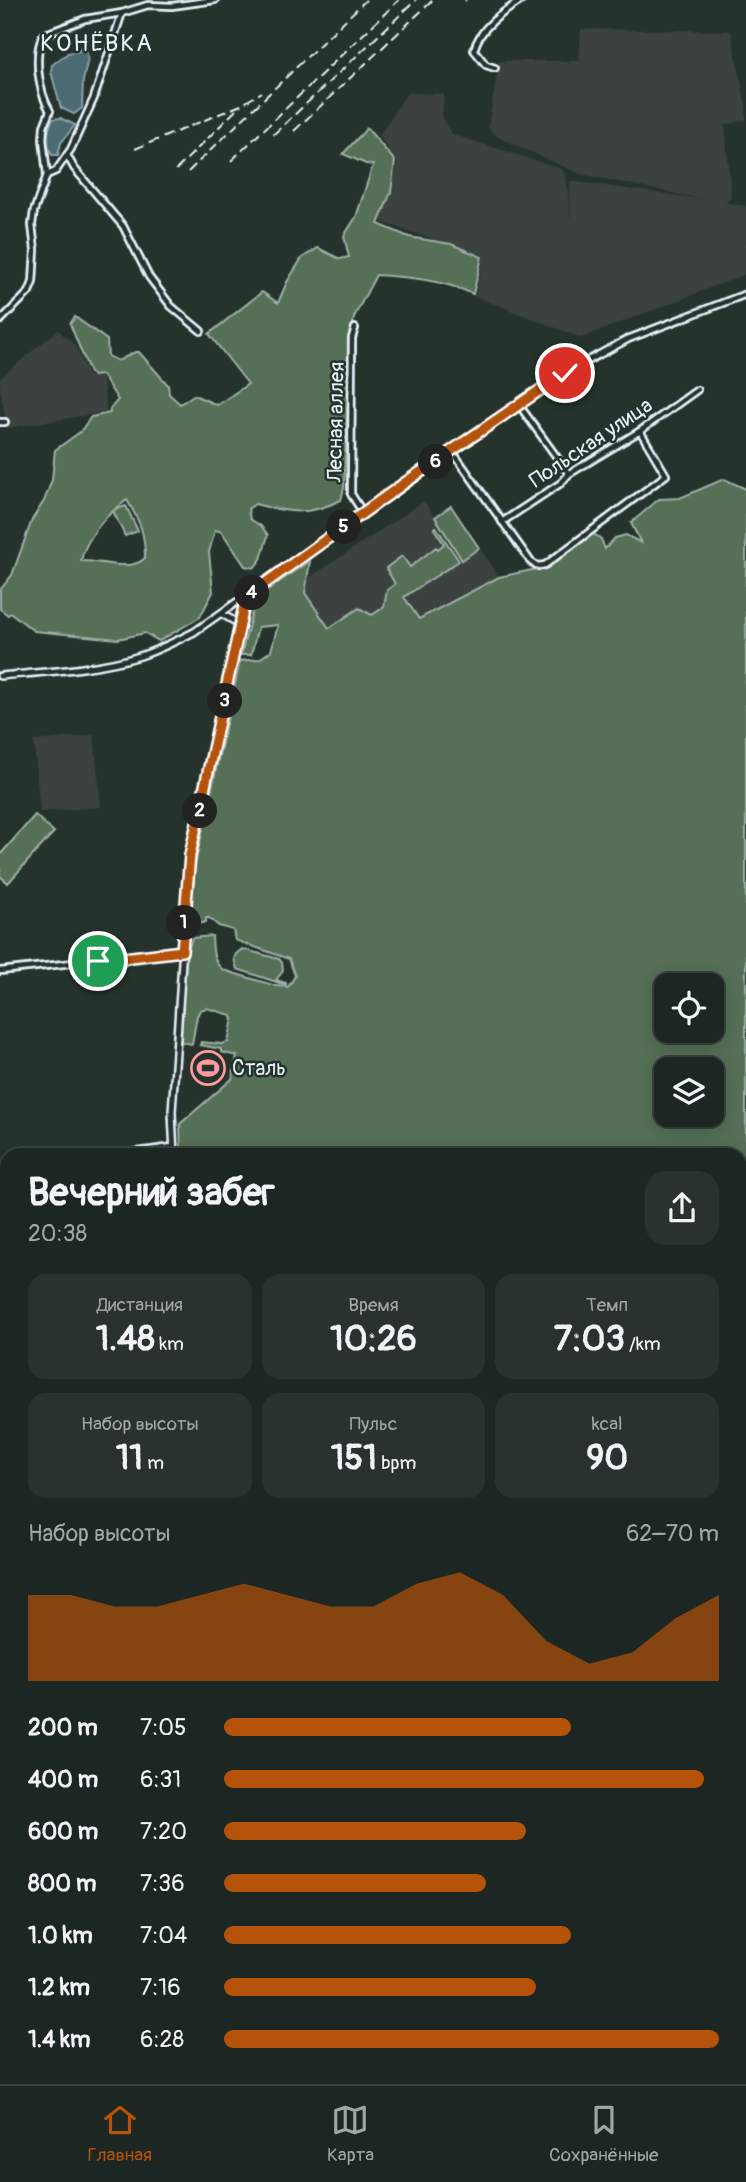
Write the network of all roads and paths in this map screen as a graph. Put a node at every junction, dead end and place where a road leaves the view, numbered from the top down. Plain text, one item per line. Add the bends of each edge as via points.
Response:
1 (215, 0) edge
2 (522, 0) edge
3 (122, 13) junction
4 (495, 68) dead end
5 (67, 155) junction
6 (47, 175) junction
7 (746, 294) edge
8 (0, 321) edge
9 (355, 328) dead end
10 (201, 331) dead end
11 (697, 390) dead end
12 (519, 404) junction
13 (639, 431) junction
14 (452, 450) junction
15 (569, 474) junction
16 (363, 513) junction
17 (502, 522) junction
18 (246, 597) junction
19 (222, 614) junction
20 (241, 625) junction
21 (0, 676) edge
22 (182, 951) junction
23 (0, 971) edge
24 (173, 1147) joint
25 (166, 1148) edge

1 - 3 street via 148,5
2 - 4 street via 499,14 476,41 474,50 486,65
3 - 5 street via 94,98
3 - 6 street via 85,19 40,39 41,83 50,111 43,139
5 - 6 street via 56,171
5 - 10 street via 128,233 159,291
6 - 8 street via 32,225 33,282
7 - 12 main road via 617,345
9 - 16 street, Лесная аллея via 351,494
11 - 13 street, Польская улица
12 - 14 main road
12 - 15 street
13 - 15 street, Польская улица
13 - 17 street via 666,475 545,565 531,562
14 - 16 main road
14 - 17 street
15 - 17 street, Польская улица
16 - 18 main road
18 - 19 main road
18 - 20 main road
19 - 20 main road
19 - 21 main road via 158,650 136,657
20 - 22 main road via 190,855
22 - 23 street
22 - 24 main road
24 - 25 street

